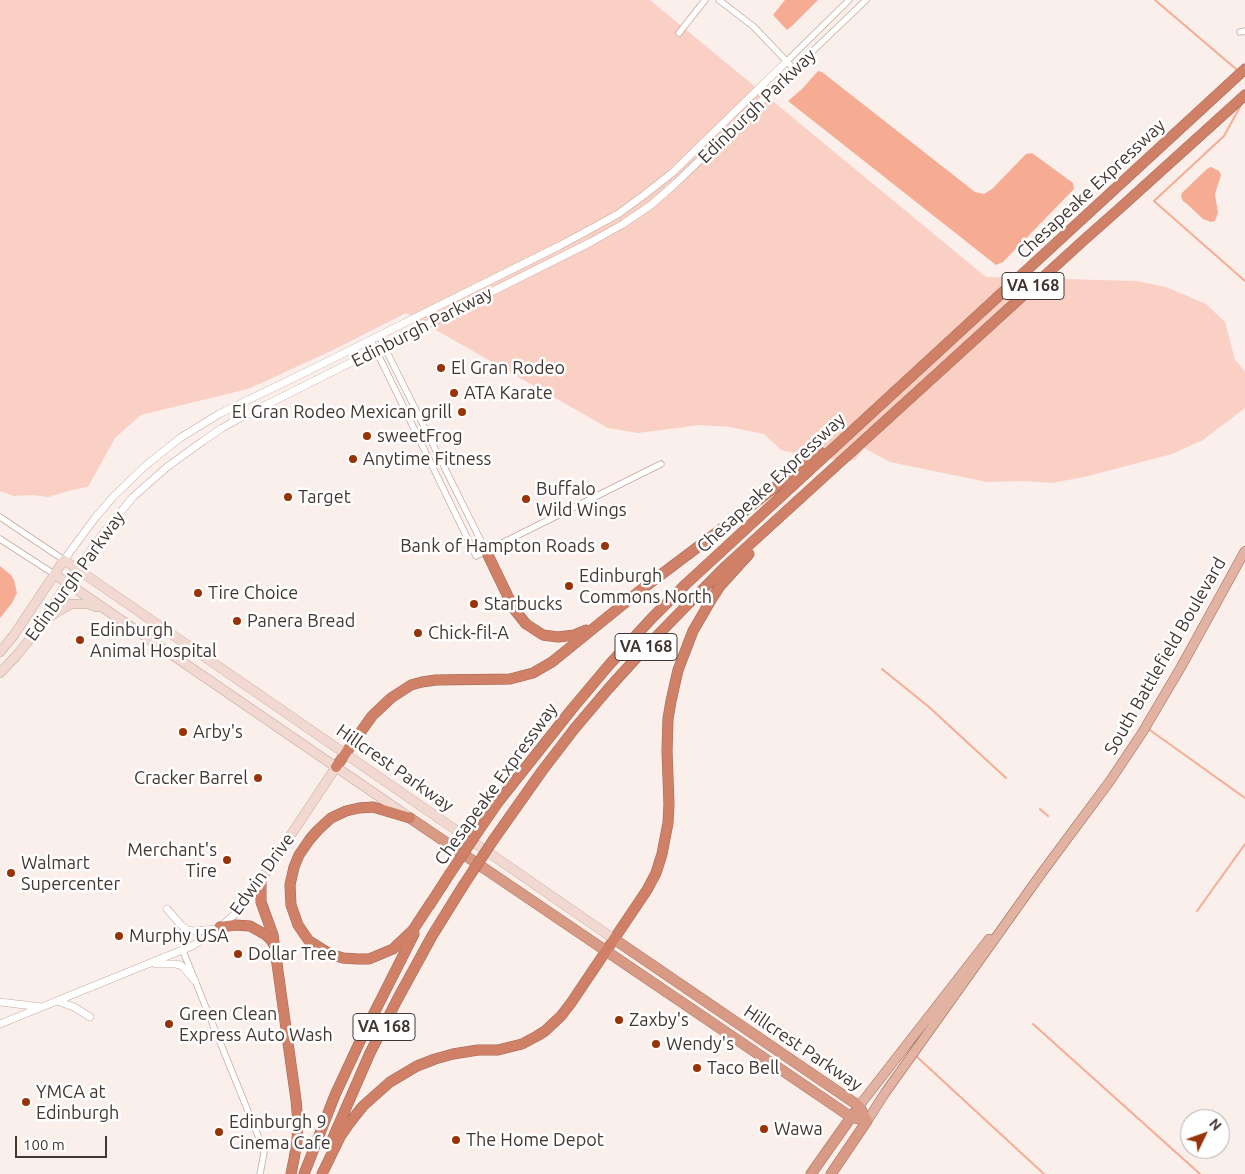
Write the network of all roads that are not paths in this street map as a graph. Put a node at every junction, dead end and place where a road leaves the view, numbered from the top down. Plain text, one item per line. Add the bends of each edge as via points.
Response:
1 (705, 0) edge
2 (719, 0) edge
3 (850, 0) edge
4 (866, 0) edge
5 (679, 33) dead end
6 (787, 61) junction
7 (794, 69) junction
8 (1245, 69) edge
9 (1245, 95) edge
10 (380, 336) junction
11 (371, 340) junction
12 (384, 346) junction
13 (376, 350) junction
14 (874, 410) junction
15 (661, 464) dead end
16 (823, 478) junction
17 (0, 517) edge
18 (0, 539) edge
19 (486, 551) junction
20 (1245, 551) edge
21 (64, 560) junction
22 (77, 569) junction
23 (54, 574) junction
24 (67, 583) junction
25 (116, 616) junction
26 (41, 624) junction
27 (599, 624) junction
28 (0, 652) edge
29 (0, 673) edge
30 (346, 754) junction
31 (336, 767) junction
32 (410, 818) junction
33 (1041, 874) junction
34 (261, 880) junction
35 (432, 901) junction
36 (167, 909) dead end
37 (219, 928) junction
38 (614, 939) junction
39 (275, 948) junction
40 (183, 951) junction
41 (605, 952) junction
42 (150, 964) junction
43 (195, 981) junction
44 (56, 1001) junction
45 (0, 1002) edge
46 (41, 1007) junction
47 (90, 1017) dead end
48 (0, 1024) edge
49 (859, 1106) junction
50 (851, 1117) junction
51 (867, 1121) junction
52 (260, 1174) edge
53 (291, 1174) edge
54 (304, 1174) edge
55 (321, 1174) edge
56 (811, 1174) edge
57 (831, 1174) edge

1 - 5 street
2 - 6 street via 754,27
3 - 6 street, Edinburgh Parkway
4 - 7 street, Edinburgh Parkway
6 - 7 street
6 - 10 street, Edinburgh Parkway via 672,173 627,208
7 - 12 street, Edinburgh Parkway via 676,184 632,218 591,242
8 - 14 highway, Chesapeake Expressway / VA 168
9 - 16 highway, Chesapeake Expressway / VA 168
10 - 11 street, Edinburgh Parkway
10 - 12 street
11 - 13 street
11 - 21 street, Edinburgh Parkway via 219,414 176,441 116,493
12 - 13 street, Edinburgh Parkway
12 - 19 street
13 - 19 street via 476,556
13 - 22 street, Edinburgh Parkway via 237,420 176,460 133,497
14 - 27 highway
14 - 35 highway, Chesapeake Expressway / VA 168, bridge via 706,565 609,665 511,785
15 - 19 street
16 - 38 highway via 720,586 693,631 678,670 671,701 668,823 662,854 647,890
16 - 55 highway, Chesapeake Expressway / VA 168, bridge via 726,566 648,645 542,771 432,936 370,1053
17 - 21 street, Hillcrest Parkway
18 - 23 street, Hillcrest Parkway
19 - 27 highway via 514,609 526,624 543,634 558,637 574,635
20 - 33 main road, South Battlefield Boulevard via 1142,733
21 - 22 main road, Hillcrest Parkway
21 - 23 main road, Edinburgh Parkway
22 - 24 main road, Edinburgh Parkway
22 - 30 main road, Hillcrest Parkway
23 - 24 main road, Hillcrest Parkway
23 - 28 main road, Edinburgh Parkway
24 - 25 main road, Hillcrest Parkway
24 - 26 main road, Edinburgh Parkway
25 - 26 main road via 88,604 71,604
25 - 31 main road, Hillcrest Parkway
26 - 29 main road, Edinburgh Parkway
27 - 30 highway via 533,674 510,678 436,680 401,691 372,716
30 - 31 highway
30 - 38 main road, Hillcrest Parkway
31 - 32 main road, Hillcrest Parkway
31 - 34 main road, Edwin Drive
32 - 35 highway via 373,807 346,811 332,818 314,834 299,855 290,885 291,905 298,925 309,940 330,954 369,959 393,950 413,930
32 - 41 highway, Hillcrest Parkway
33 - 49 main road, South Battlefield Boulevard
33 - 51 main road, South Battlefield Boulevard
34 - 37 street, Edwin Drive via 242,906
34 - 39 highway via 261,902
35 - 54 highway, Chesapeake Expressway / VA 168 via 362,1037
36 - 37 street via 187,930
37 - 39 highway via 235,924 250,926 266,935
37 - 40 street, Edwin Drive
38 - 41 highway
38 - 49 highway, Hillcrest Parkway
39 - 53 highway via 298,1122
40 - 42 street, Edwin Drive
40 - 43 street
41 - 50 highway, Hillcrest Parkway
41 - 55 highway via 561,1016 537,1036 498,1050 470,1051 435,1059 382,1088 351,1121
42 - 43 street via 180,965
42 - 44 street, Edwin Drive
43 - 52 street via 263,1148
44 - 46 street, Edwin Drive
44 - 47 street
45 - 46 street
46 - 48 street, Edwin Drive
49 - 50 highway, South Battlefield Boulevard
49 - 51 highway, Hillcrest Parkway
50 - 51 highway, Hillcrest Parkway
50 - 56 highway, South Battlefield Boulevard
51 - 57 highway, South Battlefield Boulevard

